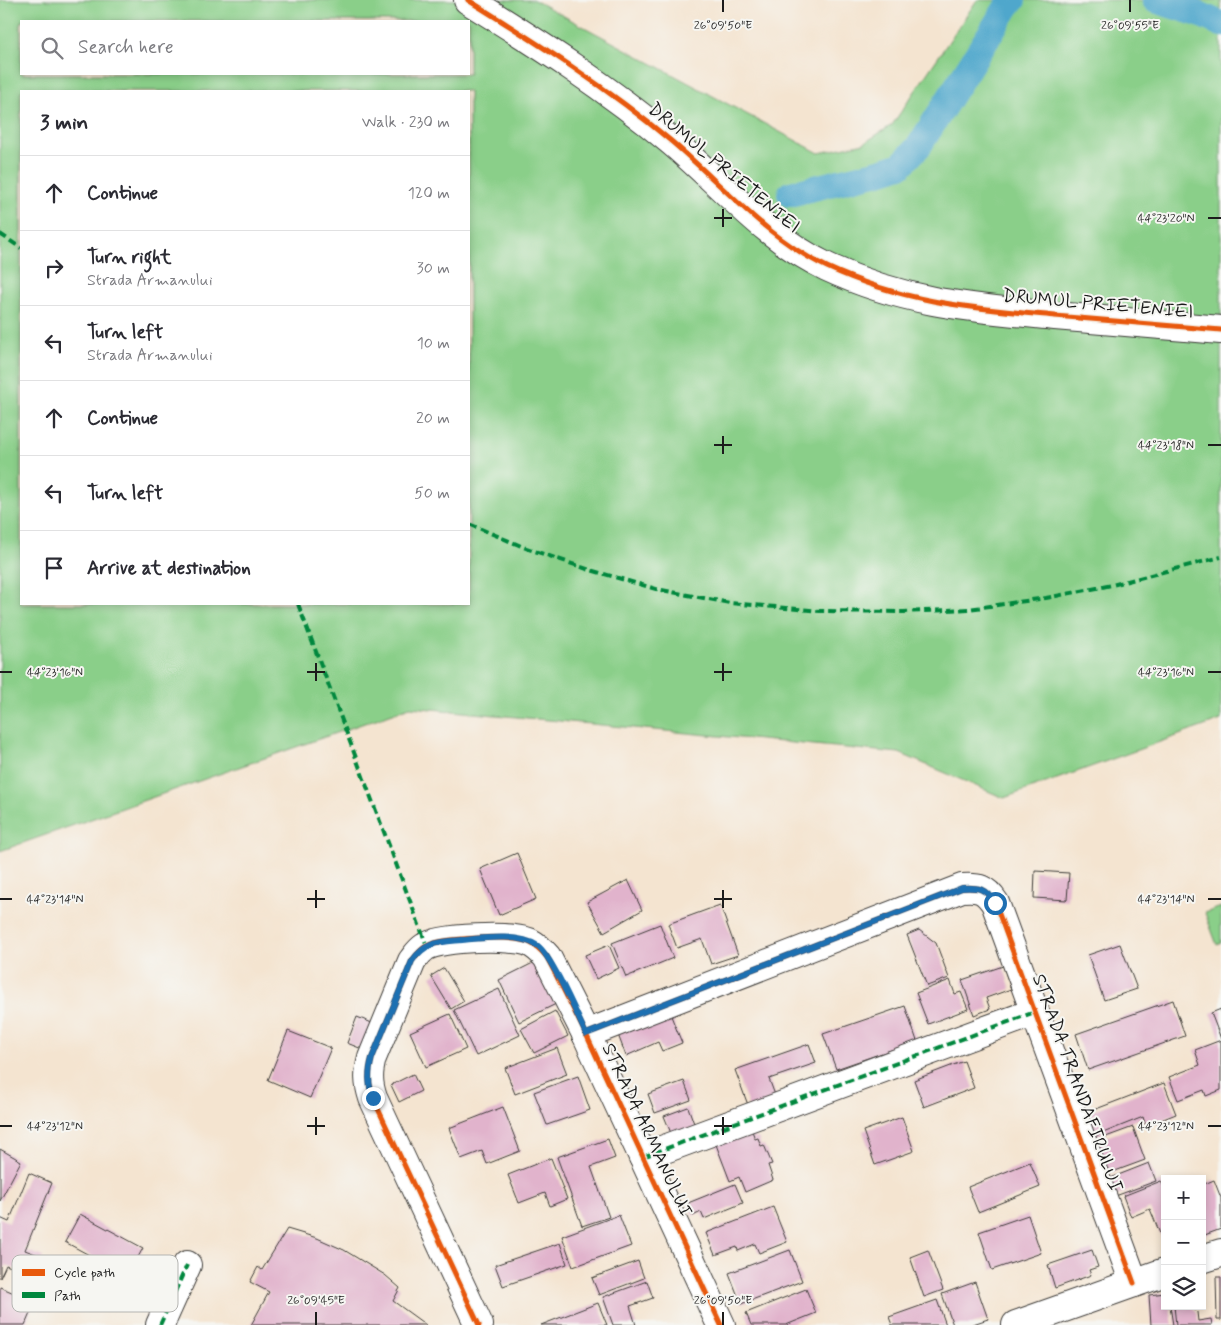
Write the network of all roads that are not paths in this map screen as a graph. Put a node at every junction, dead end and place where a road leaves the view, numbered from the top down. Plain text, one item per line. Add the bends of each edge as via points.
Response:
1 (468, 0) edge
2 (1221, 311) edge
3 (1113, 321) junction
4 (1221, 330) edge
5 (1035, 1012) junction
6 (586, 1034) junction
7 (642, 1157) junction
8 (1221, 1253) edge
9 (1206, 1258) edge
10 (187, 1265) dead end
11 (1161, 1273) edge
12 (1134, 1283) junction
13 (178, 1285) edge
14 (166, 1312) edge
15 (160, 1325) edge
16 (479, 1325) edge
17 (721, 1325) edge
18 (1016, 1325) edge

1 - 3 street, DRUMUL PRIETENIEI via 605,89 674,144 772,232 825,266 881,289 937,302
2 - 3 street
3 - 4 street, DRUMUL PRIETENIEI
5 - 6 street, STRADA TRANDAFIRULUI via 995,903 977,887 962,888
5 - 7 street
5 - 12 street, STRADA TRANDAFIRULUI
6 - 7 street, STRADA ARMANULUI
6 - 16 street, STRADA ARMANULUI via 547,957 538,946 492,937 439,942 418,953 375,1049 368,1072 373,1098
7 - 17 street, STRADA ARMANULUI
8 - 9 street
10 - 13 street
11 - 12 street
12 - 18 street
14 - 15 street

